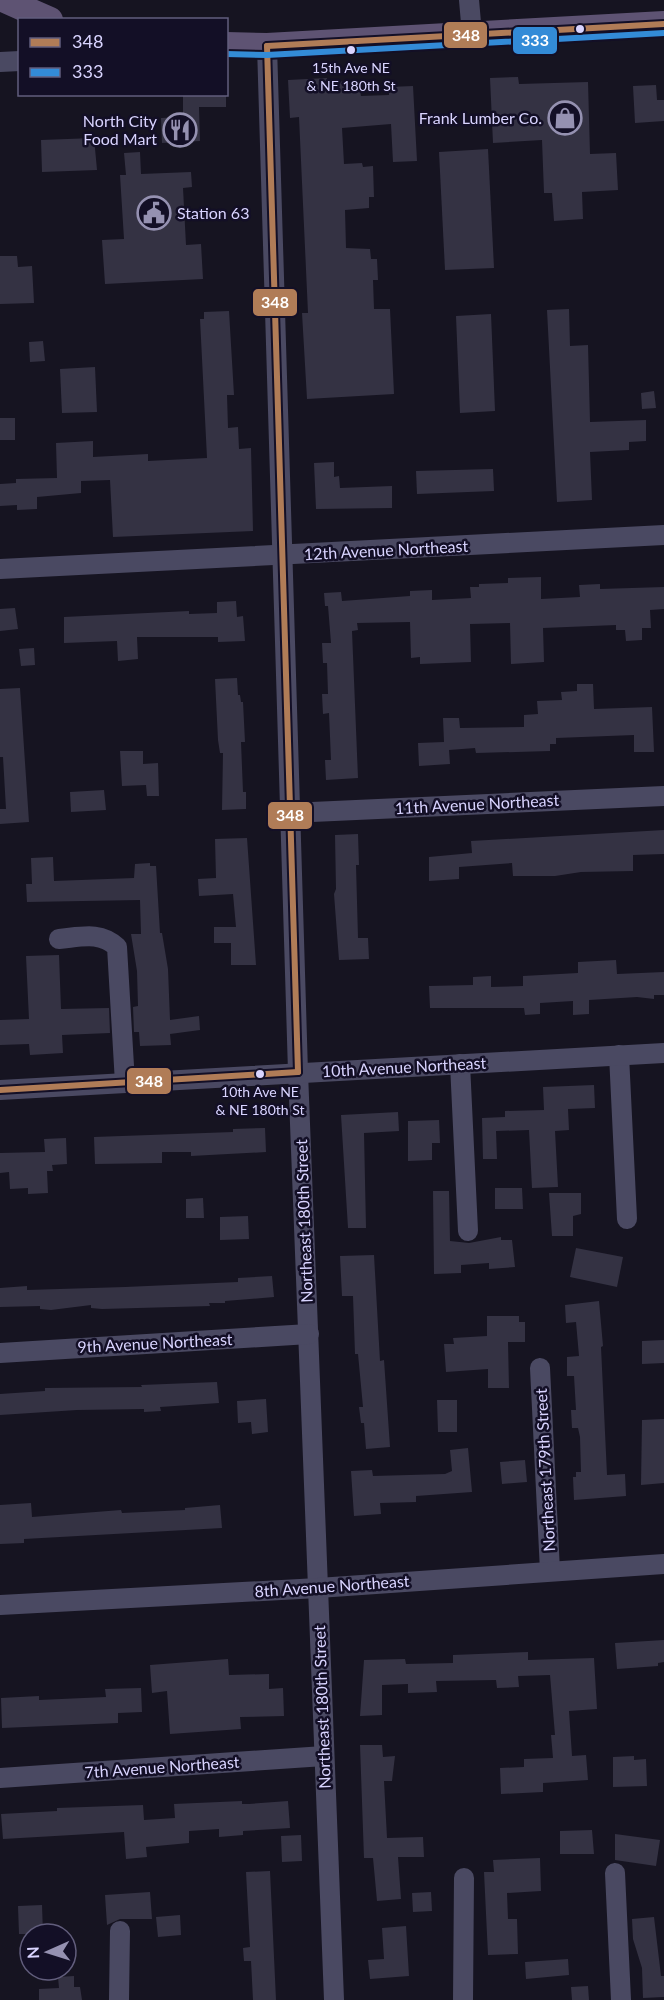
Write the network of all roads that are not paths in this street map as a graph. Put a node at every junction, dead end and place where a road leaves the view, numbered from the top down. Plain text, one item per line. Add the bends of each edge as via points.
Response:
1 (5, 0) edge
2 (469, 0) edge
3 (46, 18) edge
4 (664, 24) edge
5 (472, 34) junction
6 (228, 45) edge
7 (267, 46) junction
8 (18, 61) edge
9 (0, 62) edge
10 (664, 535) edge
11 (284, 555) junction
12 (0, 569) edge
13 (664, 796) edge
14 (290, 813) junction
15 (59, 939) dead end
16 (664, 1053) edge
17 (619, 1055) junction
18 (460, 1064) junction
19 (298, 1072) junction
20 (125, 1083) junction
21 (0, 1090) edge
22 (627, 1219) dead end
23 (468, 1231) dead end
24 (309, 1334) junction
25 (0, 1353) edge
26 (540, 1368) dead end
27 (664, 1564) edge
28 (550, 1571) junction
29 (318, 1587) junction
30 (0, 1605) edge
31 (324, 1756) junction
32 (0, 1778) edge
33 (615, 1873) dead end
34 (464, 1878) dead end
35 (120, 1931) dead end
36 (119, 2000) edge
37 (334, 2000) edge
38 (463, 2000) edge
39 (621, 2000) edge

1 - 3 main road
2 - 5 street
4 - 5 main road
5 - 7 main road
6 - 7 main road
7 - 11 street, Northeast 180th Street
8 - 9 street
10 - 11 street, 12th Avenue Northeast
11 - 12 street, 12th Avenue Northeast
11 - 14 street, Northeast 180th Street
13 - 14 street, 11th Avenue Northeast
14 - 19 street, Northeast 180th Street
15 - 20 street via 96,935 108,938 117,947
16 - 17 street, 10th Avenue Northeast
17 - 18 street, 10th Avenue Northeast
17 - 22 street
18 - 19 street, 10th Avenue Northeast
18 - 23 street
19 - 20 street, 10th Avenue Northeast
19 - 24 street, Northeast 180th Street
20 - 21 street, 10th Avenue Northeast
24 - 25 street, 9th Avenue Northeast
24 - 29 street, Northeast 180th Street
26 - 28 street, Northeast 179th Street
27 - 28 street, 8th Avenue Northeast
28 - 29 street, 8th Avenue Northeast
29 - 30 street, 8th Avenue Northeast
29 - 31 street, Northeast 180th Street
31 - 32 street, 7th Avenue Northeast
31 - 37 street, Northeast 180th Street
33 - 39 street
34 - 38 street
35 - 36 street

